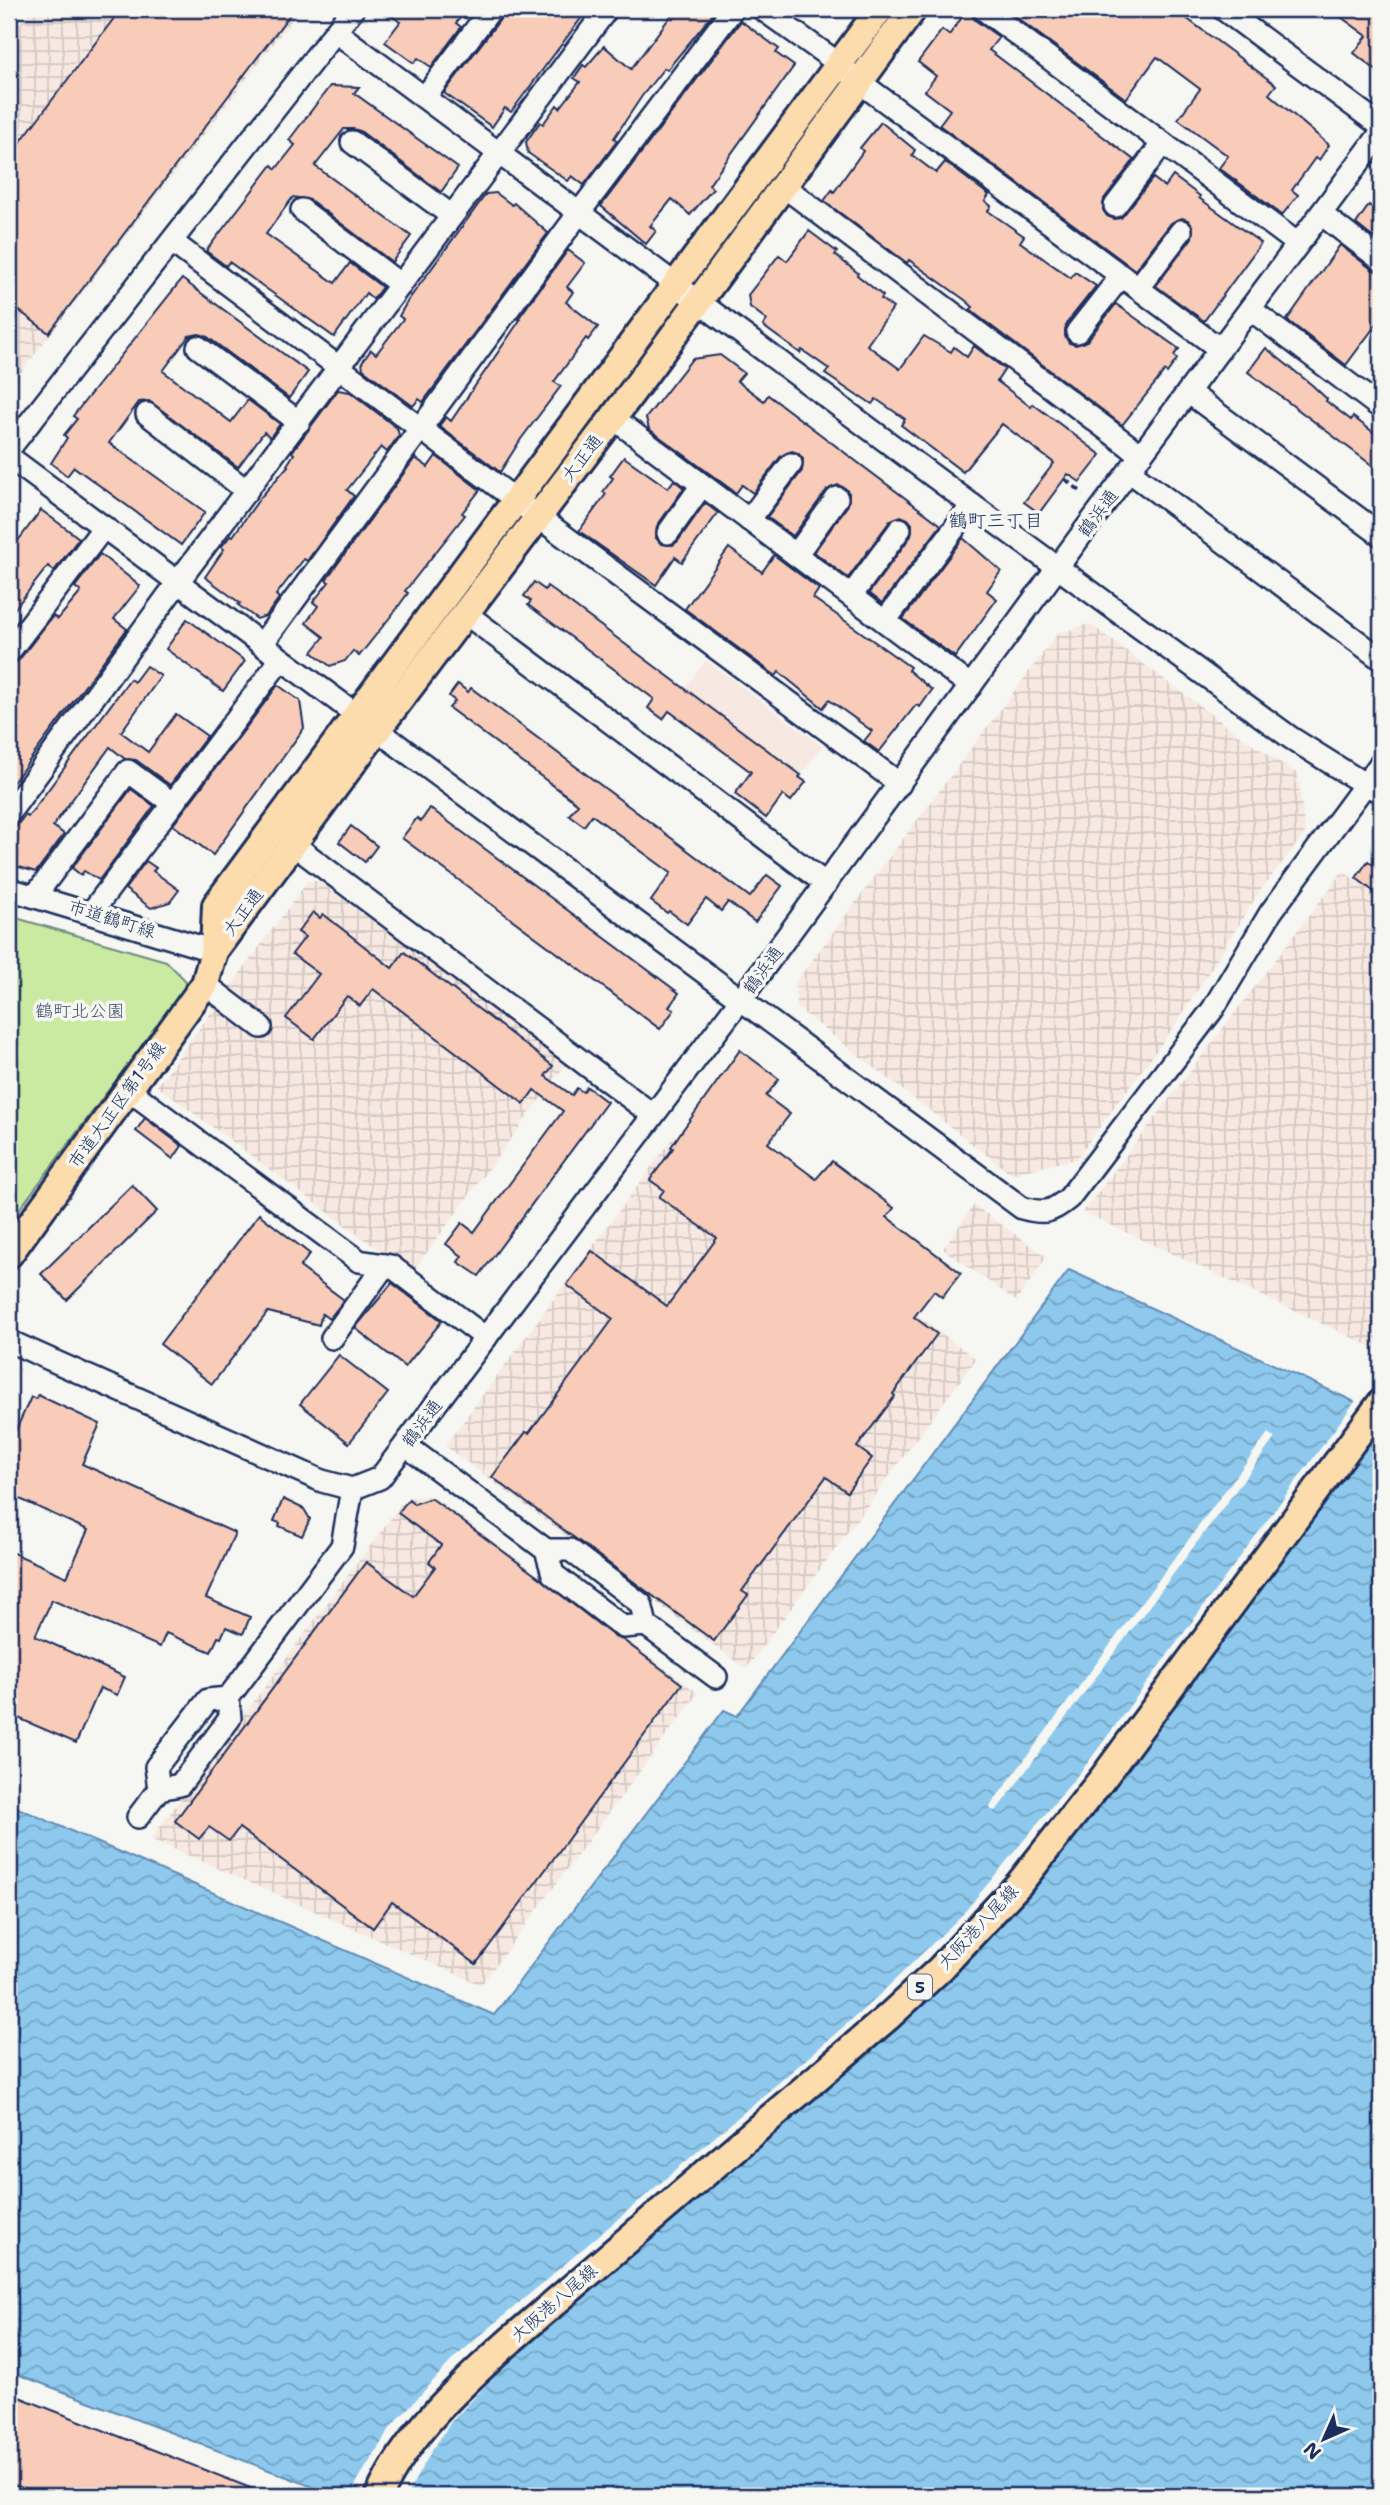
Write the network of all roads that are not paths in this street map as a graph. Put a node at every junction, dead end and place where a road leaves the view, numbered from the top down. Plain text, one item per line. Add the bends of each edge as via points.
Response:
1 (353, 9) edge
2 (491, 9) edge
3 (607, 9) edge
4 (733, 9) edge
5 (762, 9) edge
6 (880, 9) edge
7 (913, 9) edge
8 (983, 9) edge
9 (1223, 9) edge
10 (336, 32) junction
11 (838, 63) junction
12 (858, 81) junction
13 (425, 97) junction
14 (1381, 126) edge
15 (1381, 133) edge
16 (352, 142) dead end
17 (1163, 143) junction
18 (499, 153) junction
19 (782, 186) junction
20 (1115, 206) dead end
21 (302, 210) dead end
22 (579, 213) junction
23 (1321, 214) junction
24 (452, 216) junction
25 (1181, 231) dead end
26 (172, 242) junction
27 (1298, 244) junction
28 (1381, 260) edge
29 (1129, 282) junction
30 (674, 284) junction
31 (401, 285) junction
32 (698, 301) junction
33 (1250, 309) junction
34 (1077, 332) dead end
35 (198, 347) dead end
36 (1220, 349) junction
37 (340, 368) junction
38 (1188, 393) junction
39 (1381, 408) edge
40 (147, 414) dead end
41 (613, 418) junction
42 (299, 422) junction
43 (422, 429) junction
44 (9, 449) edge
45 (9, 457) edge
46 (1135, 463) junction
47 (792, 464) dead end
48 (702, 485) junction
49 (247, 491) junction
50 (837, 499) dead end
51 (972, 505) junction
52 (527, 508) junction
53 (750, 520) junction
54 (104, 527) junction
55 (900, 529) dead end
56 (668, 533) dead end
57 (1381, 535) edge
58 (796, 555) junction
59 (1057, 568) junction
60 (178, 582) junction
61 (850, 596) junction
62 (465, 613) junction
63 (885, 621) junction
64 (262, 644) junction
65 (9, 652) edge
66 (281, 659) junction
67 (1381, 659) edge
68 (971, 686) junction
69 (367, 723) junction
70 (1381, 763) edge
71 (900, 784) junction
72 (1373, 788) edge
73 (13, 799) edge
74 (172, 803) junction
75 (294, 845) junction
76 (826, 884) junction
77 (9, 889) edge
78 (35, 896) junction
79 (91, 913) junction
80 (214, 951) junction
81 (205, 985) junction
82 (741, 999) junction
83 (261, 1027) dead end
84 (129, 1090) junction
85 (653, 1115) junction
86 (9, 1254) edge
87 (385, 1265) junction
88 (332, 1338) dead end
89 (486, 1338) junction
90 (9, 1340) edge
91 (1381, 1403) edge
92 (405, 1445) junction
93 (352, 1489) junction
94 (546, 1550) junction
95 (646, 1625) junction
96 (716, 1677) dead end
97 (228, 1699) junction
98 (159, 1789) junction
99 (138, 1816) dead end
100 (379, 2496) edge

1 - 10 street
2 - 13 street
3 - 18 street
4 - 22 street
5 - 11 street
6 - 11 main road, 大正通
7 - 12 main road, 大正通
8 - 17 street
9 - 14 street
10 - 13 street
10 - 26 street
11 - 12 street
11 - 30 main road, 大正通
12 - 19 main road, 大正通
12 - 29 street
13 - 18 street
15 - 23 street, 鶴浜通
16 - 24 street
17 - 20 street
17 - 27 street
18 - 22 street
18 - 24 street
19 - 32 main road, 大正通
19 - 46 street
21 - 31 street
22 - 30 street
22 - 43 street
23 - 27 street, 鶴浜通
23 - 28 street
24 - 31 street
25 - 29 street
26 - 37 street
26 - 44 street
27 - 33 street, 鶴浜通
29 - 34 street
29 - 36 street
30 - 32 street
30 - 52 main road, 大正通
31 - 37 street
32 - 41 main road, 大正通
32 - 51 street
33 - 36 street, 鶴浜通
33 - 39 street
35 - 42 street
36 - 38 street, 鶴浜通
37 - 42 street
37 - 43 street
38 - 46 street, 鶴浜通
38 - 57 street
40 - 49 street
41 - 48 street
41 - 52 main road, 大正通
42 - 49 street
43 - 52 street
43 - 64 street
45 - 54 street
46 - 59 street, 鶴浜通
46 - 67 street
47 - 53 street
48 - 53 street
48 - 56 street
49 - 60 street
50 - 58 street
51 - 59 street
51 - 63 street
52 - 62 main road, 大正通
52 - 69 main road, 大正通
52 - 71 street
53 - 58 street
54 - 60 street
54 - 65 street
55 - 61 street
58 - 61 street
59 - 68 street, 鶴浜通
59 - 72 street via 1291,738
60 - 64 street
60 - 73 street
61 - 63 street
62 - 69 main road, 大正通
62 - 76 street
63 - 68 street
64 - 66 street
66 - 69 street
66 - 74 street
68 - 71 street, 鶴浜通
69 - 75 main road, 大正通
69 - 80 main road, 大正通 via 216,905
69 - 82 street
70 - 72 street
71 - 76 street, 鶴浜通
72 - 82 street via 1271,912 1213,1009 1069,1198 1055,1209 1040,1213 1022,1208
74 - 78 street via 128,771
74 - 79 street
75 - 80 main road, 大正通
75 - 85 street
76 - 82 street, 鶴浜通
77 - 78 street, 市道鶴町線
78 - 79 street, 市道鶴町線
79 - 80 street, 市道鶴町線
80 - 81 main road, 市道大正区第1号線
81 - 83 street
81 - 84 main road, 市道大正区第1号線
82 - 85 street, 鶴浜通
84 - 86 main road, 市道大正区第1号線
84 - 87 street via 359,1261
85 - 89 street, 鶴浜通
87 - 88 street
87 - 89 street
89 - 92 street, 鶴浜通
90 - 93 street via 322,1480
91 - 100 main road, 大阪港八尾線 / 5 via 1103,1778 979,1928 888,2017 472,2375 412,2443
92 - 93 street, 鶴浜通 via 380,1478
92 - 94 street
93 - 97 street via 342,1546
94 - 95 street via 570,1550 641,1604
94 - 95 street via 553,1574 623,1627
95 - 96 street
97 - 98 street via 230,1718 180,1785
97 - 98 street via 208,1700 156,1767
98 - 99 street

